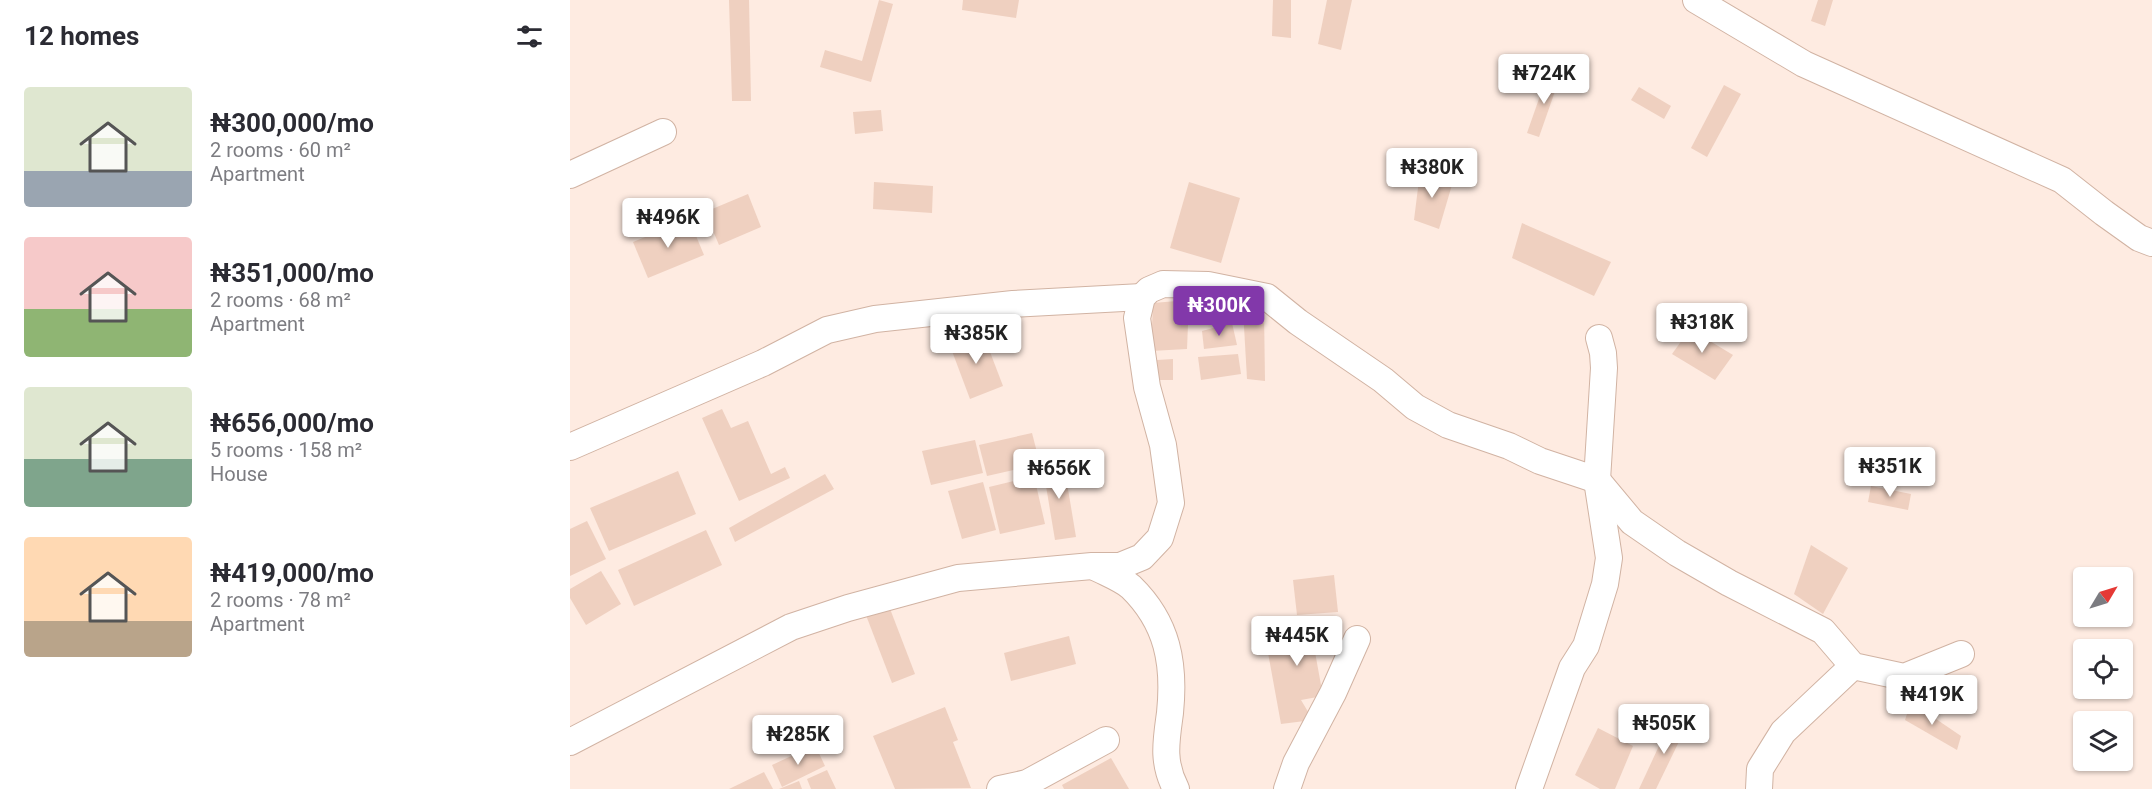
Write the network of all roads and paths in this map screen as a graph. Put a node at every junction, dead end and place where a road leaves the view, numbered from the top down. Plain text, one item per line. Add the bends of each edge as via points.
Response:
1 (1696, 0) edge
2 (663, 132) dead end
3 (570, 176) edge
4 (2152, 243) edge
5 (1142, 297) junction
6 (1599, 338) dead end
7 (570, 447) edge
8 (1597, 480) junction
9 (1092, 566) junction
10 (1357, 639) dead end
11 (1961, 654) dead end
12 (1853, 666) junction
13 (1106, 740) dead end
14 (570, 742) edge
15 (999, 789) edge
16 (1176, 789) edge
17 (1287, 789) edge
18 (1529, 789) edge
19 (1759, 789) edge

1 - 4 street via 1804,64 2062,180
2 - 3 street
5 - 7 street via 1002,305 875,319 827,330 763,363
5 - 8 street via 1163,284 1208,285 1267,297 1415,407 1440,421
5 - 9 street via 1137,318 1140,340 1171,503 1160,538 1142,557 1120,566
6 - 8 street via 1604,368
8 - 12 street via 1632,522 1729,583 1823,631
8 - 18 street via 1609,558 1605,584 1586,646 1572,668
9 - 14 street via 958,578 791,627
9 - 16 street via 1130,586 1154,615 1168,648 1172,676 1165,756
10 - 17 street
11 - 12 street via 1904,677
12 - 19 street via 1783,732 1760,769
13 - 15 street via 1027,783

